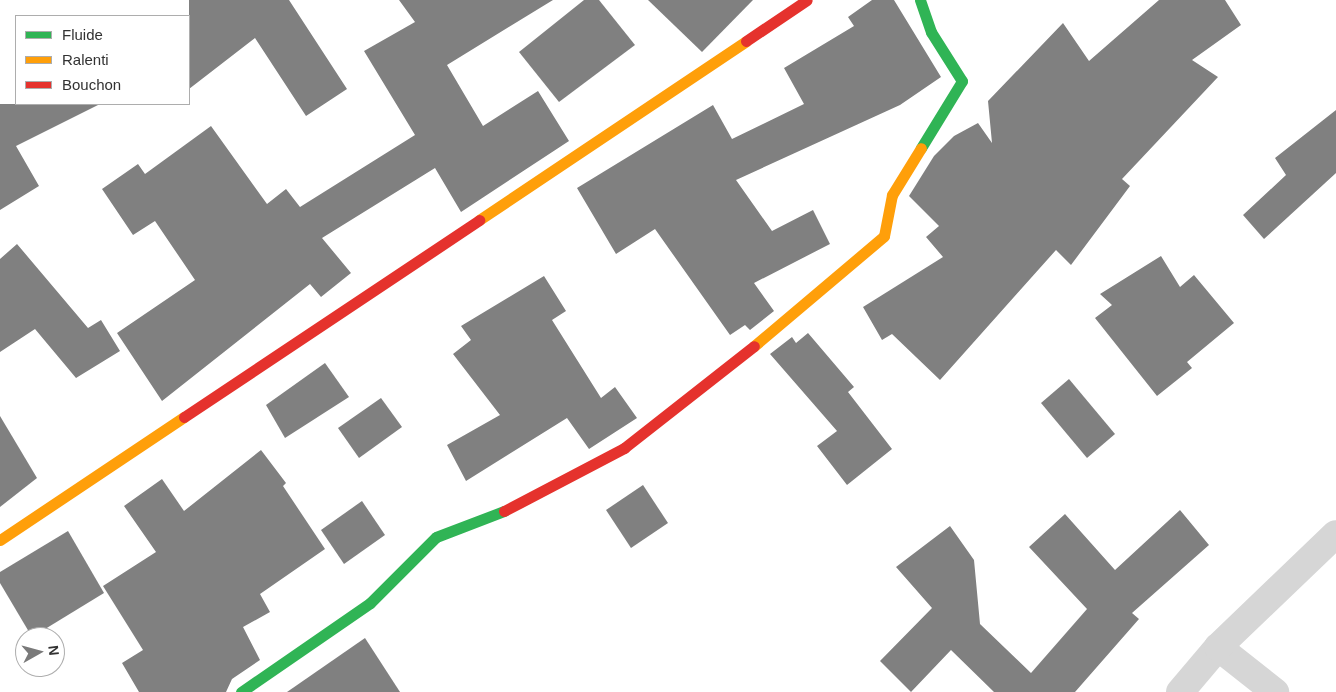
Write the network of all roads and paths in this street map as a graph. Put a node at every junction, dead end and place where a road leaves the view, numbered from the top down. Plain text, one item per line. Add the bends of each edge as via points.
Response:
1 (807, 0) edge
2 (920, 0) edge
3 (1336, 534) edge
4 (0, 540) edge
5 (1218, 647) junction
6 (241, 692) edge
7 (1180, 692) edge
8 (1275, 692) edge

1 - 4 street
2 - 6 street via 931,32 962,81 892,195 884,236 788,320 624,448 509,509 436,537 370,603
3 - 5 street
5 - 7 street
5 - 8 street

